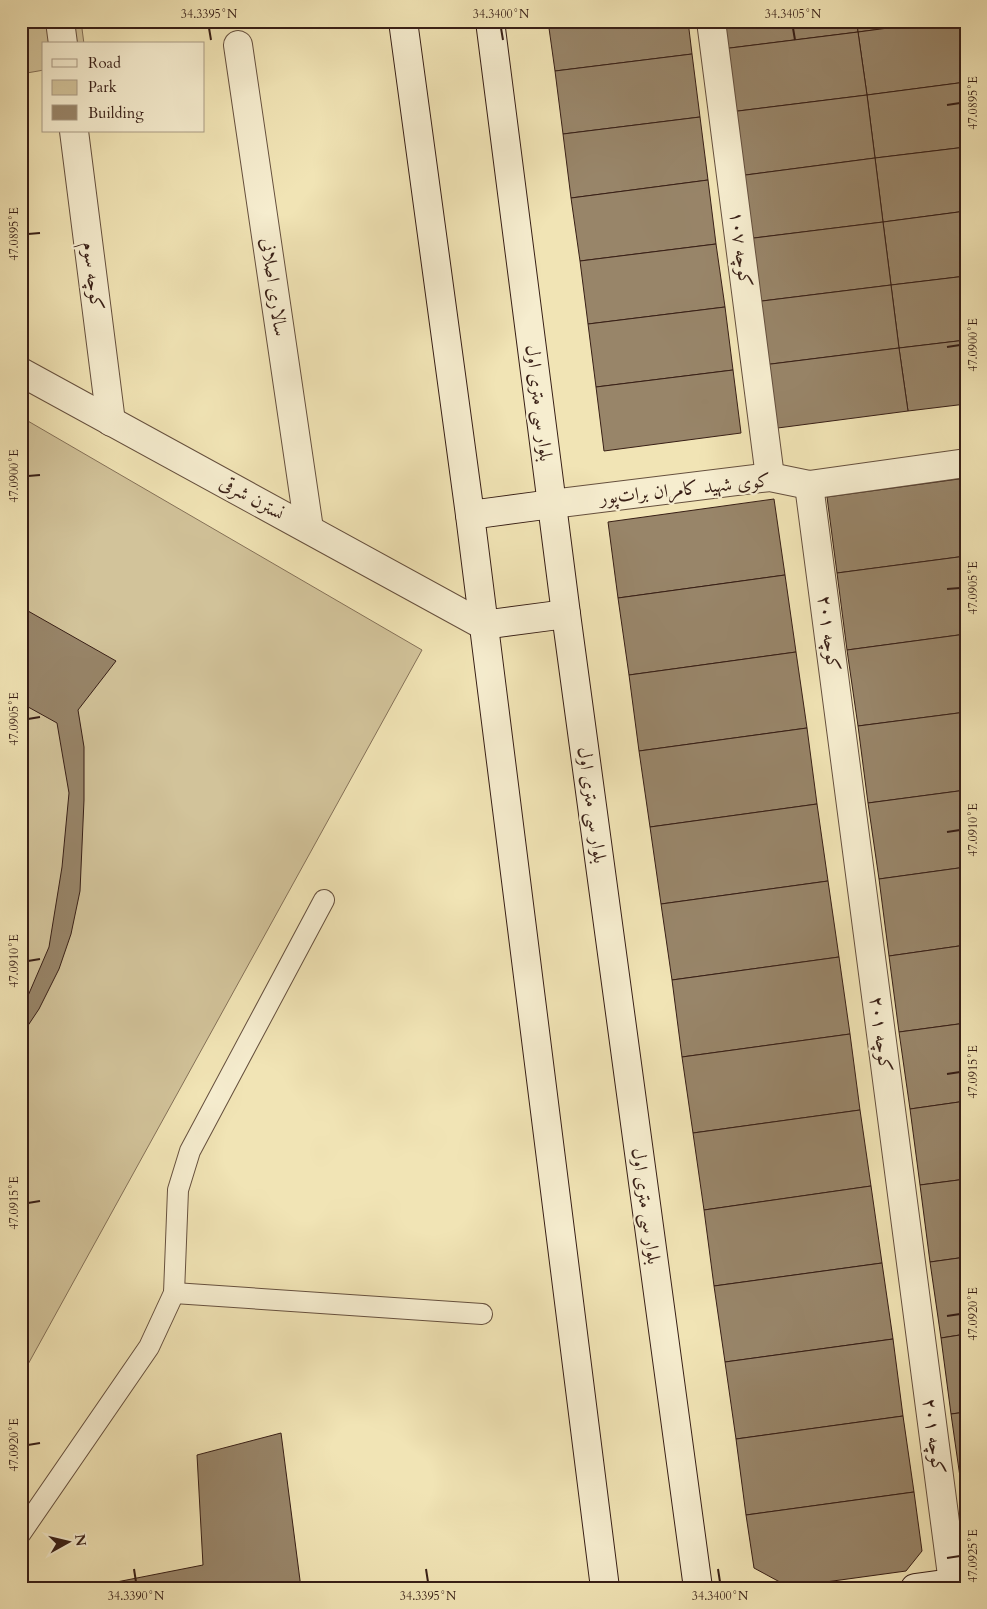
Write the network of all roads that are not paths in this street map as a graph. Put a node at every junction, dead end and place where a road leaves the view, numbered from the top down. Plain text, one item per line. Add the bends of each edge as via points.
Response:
1 (60, 21) edge
2 (404, 21) edge
3 (490, 21) edge
4 (711, 21) edge
5 (63, 42) edge
6 (238, 45) dead end
7 (74, 132) edge
8 (21, 372) edge
9 (111, 422) junction
10 (966, 463) edge
11 (770, 477) junction
12 (809, 485) junction
13 (552, 504) junction
14 (470, 515) junction
15 (309, 529) junction
16 (566, 614) junction
17 (483, 625) junction
18 (324, 900) dead end
19 (174, 1293) junction
20 (482, 1314) dead end
21 (21, 1533) edge
22 (959, 1582) edge
23 (605, 1588) edge
24 (698, 1588) edge
25 (915, 1588) edge

1 - 5 main road
2 - 14 main road
3 - 13 main road, بلوار سی متری اول
4 - 11 main road, کوچه ۱۰۷
6 - 15 main road, سالاری اصلانی
7 - 9 main road, کوچه سوم
8 - 9 main road, نسترن شرقی
9 - 15 main road, نسترن شرقی
10 - 12 main road, کوی شهید کامران برات‌پور
11 - 12 main road, کوی شهید کامران برات‌پور
11 - 13 main road, کوی شهید کامران برات‌پور
12 - 22 main road, کوچه ۲۰۱
13 - 14 main road, کوی شهید کامران برات‌پور
13 - 16 main road, بلوار سی متری اول
14 - 17 main road
15 - 17 main road, نسترن شرقی
16 - 17 main road
16 - 24 main road, بلوار سی متری اول
17 - 23 main road
18 - 19 lane via 190,1151 178,1190
19 - 20 lane
19 - 21 lane via 149,1347
22 - 25 main road

